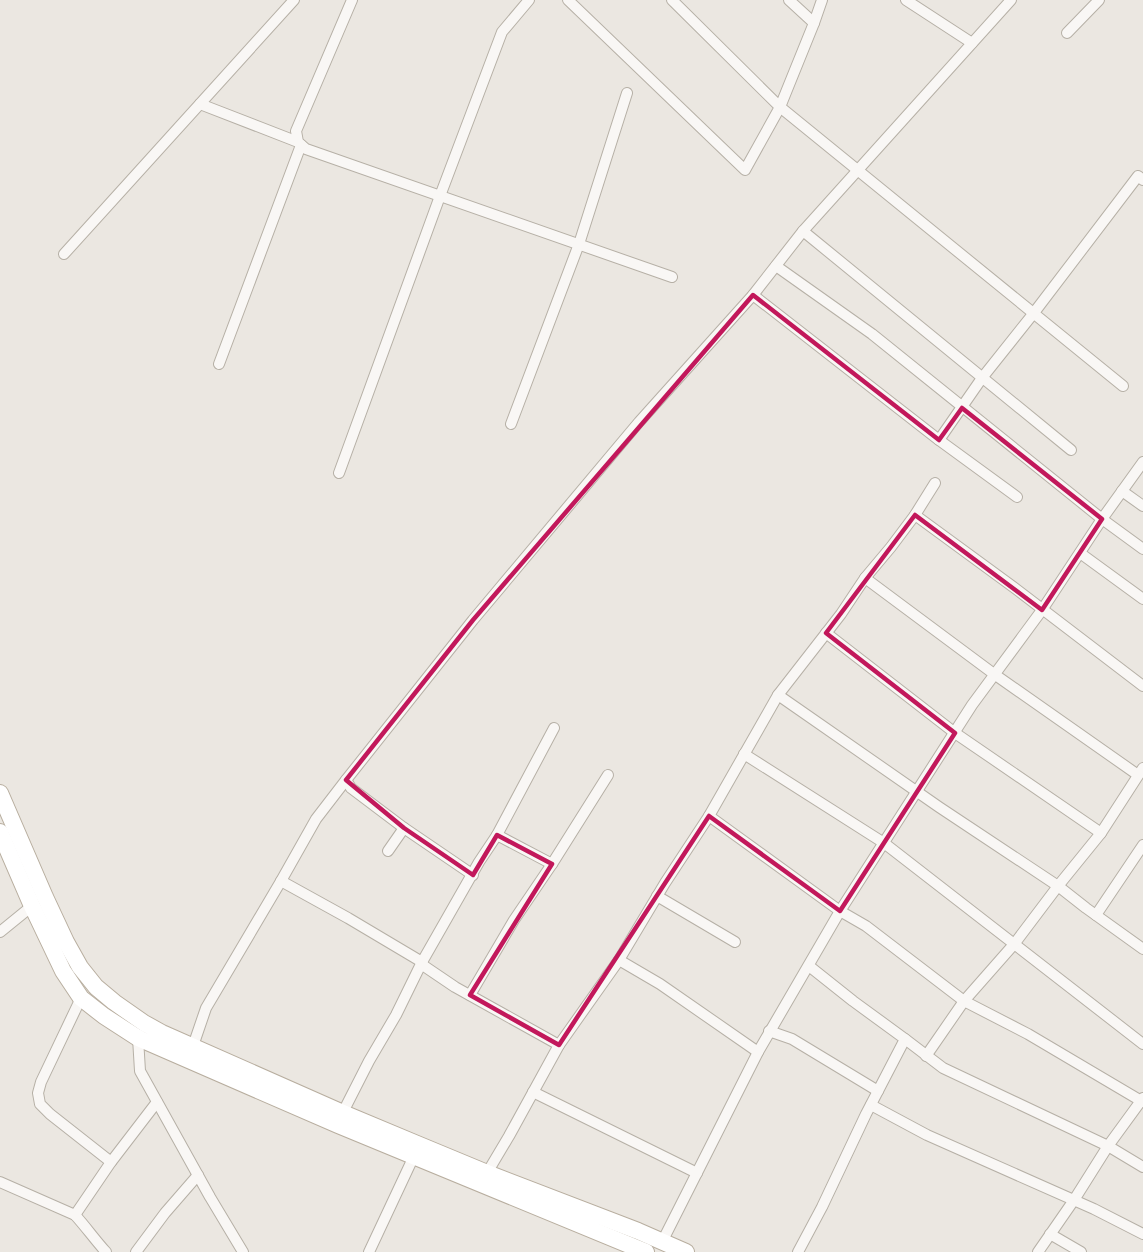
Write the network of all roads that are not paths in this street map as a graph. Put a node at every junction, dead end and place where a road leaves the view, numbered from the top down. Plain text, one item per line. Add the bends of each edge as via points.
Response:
1 (294, 0) edge
2 (352, 0) edge
3 (529, 0) edge
4 (568, 0) edge
5 (672, 0) edge
6 (789, 0) edge
7 (822, 0) edge
8 (906, 0) edge
9 (1011, 0) edge
10 (1099, 0) edge
11 (814, 23) junction
12 (1066, 33) dead end
13 (972, 43) junction
14 (627, 93) dead end
15 (200, 104) junction
16 (780, 107) junction
17 (299, 144) junction
18 (858, 170) junction
19 (1141, 175) edge
20 (440, 196) junction
21 (803, 231) junction
22 (579, 244) junction
23 (64, 254) dead end
24 (776, 266) junction
25 (672, 277) dead end
26 (753, 295) junction
27 (1033, 314) junction
28 (219, 364) dead end
29 (982, 378) junction
30 (1123, 386) dead end
31 (962, 408) junction
32 (511, 424) dead end
33 (939, 440) junction
34 (1071, 450) dead end
35 (1143, 462) edge
36 (339, 473) dead end
37 (935, 483) dead end
38 (1122, 490) junction
39 (1017, 497) dead end
40 (1143, 506) edge
41 (915, 515) junction
42 (1102, 519) junction
43 (1143, 549) edge
44 (1080, 553) junction
45 (865, 578) junction
46 (1143, 598) edge
47 (1042, 609) junction
48 (826, 633) junction
49 (994, 674) junction
50 (1143, 686) edge
51 (778, 695) junction
52 (554, 728) dead end
53 (955, 733) junction
54 (744, 754) junction
55 (1141, 771) edge
56 (608, 775) dead end
57 (346, 780) junction
58 (917, 792) junction
59 (0, 793) edge
60 (709, 816) junction
61 (404, 828) junction
62 (0, 832) edge
63 (1101, 833) junction
64 (497, 835) junction
65 (884, 843) junction
66 (1143, 845) edge
67 (388, 851) dead end
68 (552, 864) junction
69 (472, 875) junction
70 (281, 881) junction
71 (1058, 886) junction
72 (657, 896) junction
73 (32, 906) junction
74 (840, 911) junction
75 (1096, 915) junction
76 (0, 932) edge
77 (735, 942) dead end
78 (1015, 943) junction
79 (1143, 949) edge
80 (619, 960) junction
81 (422, 962) junction
82 (809, 966) junction
83 (470, 995) junction
84 (81, 998) junction
85 (964, 1001) junction
86 (141, 1031) junction
87 (769, 1031) junction
88 (905, 1039) junction
89 (1143, 1044) edge
90 (559, 1045) junction
91 (193, 1046) junction
92 (758, 1052) junction
93 (926, 1056) junction
94 (878, 1091) junction
95 (532, 1092) junction
96 (1142, 1100) edge
97 (158, 1102) junction
98 (871, 1105) junction
99 (340, 1119) junction
100 (1108, 1146) junction
101 (414, 1156) junction
102 (111, 1162) junction
103 (1143, 1167) edge
104 (487, 1173) junction
105 (697, 1173) junction
106 (198, 1175) junction
107 (0, 1182) edge
108 (1074, 1200) junction
109 (75, 1215) junction
110 (1050, 1234) junction
111 (1143, 1234) edge
112 (662, 1242) junction
113 (636, 1245) edge
114 (94, 1247) edge
115 (106, 1252) edge
116 (136, 1252) edge
117 (243, 1252) edge
118 (369, 1252) edge
119 (686, 1252) edge
120 (798, 1252) edge
121 (1038, 1252) edge
122 (1082, 1252) edge

1 - 15 street
2 - 17 street via 296,131
3 - 20 street via 502,32
4 - 16 street via 745,170
5 - 16 street
6 - 11 street
7 - 11 street
8 - 13 street
9 - 13 street
10 - 12 street
11 - 16 street
13 - 18 street
14 - 22 street
15 - 17 street
15 - 23 street
16 - 18 street
17 - 20 street
17 - 28 street
18 - 21 street
18 - 27 street
19 - 27 street
20 - 22 street
20 - 36 street
21 - 24 street
21 - 29 street
22 - 25 street
22 - 32 street
24 - 26 street
24 - 31 street via 872,334
26 - 33 street
26 - 57 street via 639,422 473,620
27 - 29 street
27 - 30 street
29 - 31 street
29 - 34 street
31 - 33 street
31 - 42 street
33 - 39 street
35 - 38 street
37 - 41 street
38 - 40 street
38 - 42 street
41 - 45 street
41 - 47 street
42 - 43 street
42 - 44 street
44 - 46 street
44 - 47 street
45 - 48 street
45 - 49 street
47 - 49 street
47 - 50 street
48 - 51 street
48 - 53 street
49 - 53 street
49 - 55 street
51 - 54 street
51 - 58 street
52 - 64 street
53 - 58 street
53 - 63 street
54 - 60 street
54 - 65 street
55 - 63 street
56 - 68 street
57 - 61 street
57 - 70 street via 316,819
58 - 65 street
58 - 71 street
59 - 86 main road via 80,967
60 - 72 street
60 - 74 street
61 - 67 street
61 - 69 street
62 - 73 main road
63 - 71 street
64 - 68 street
64 - 69 street
65 - 74 street
65 - 78 street
66 - 75 street
68 - 83 street
69 - 81 street
70 - 81 street
70 - 91 street via 206,1008
71 - 75 street
71 - 78 street
72 - 77 street
72 - 80 street
73 - 76 street
73 - 84 main road via 55,958
74 - 82 street
74 - 85 street via 866,926
75 - 79 street
78 - 85 street
78 - 89 street
80 - 90 street
80 - 92 street
81 - 83 street
81 - 99 street
82 - 87 street
82 - 88 street
83 - 90 street
84 - 86 main road
84 - 102 street via 41,1082 40,1104
85 - 93 street
85 - 96 street
86 - 91 main road via 162,1033
86 - 97 street via 140,1071
86 - 99 main road
87 - 92 street
87 - 94 street via 792,1039
88 - 93 street
88 - 94 street
90 - 95 street
91 - 99 main road
92 - 105 street
93 - 100 street via 943,1068
94 - 98 street
95 - 104 street
95 - 105 street
96 - 100 street
97 - 102 street
97 - 106 street
98 - 108 street
98 - 120 street
99 - 101 main road
99 - 104 main road
100 - 103 street
100 - 108 street
101 - 113 main road
101 - 118 street
102 - 109 street
104 - 113 main road
105 - 112 street
106 - 116 street
106 - 117 street
107 - 109 street
108 - 110 street
108 - 111 street
109 - 114 street via 84,1224
110 - 121 street
110 - 122 street
112 - 113 main road
112 - 119 main road
114 - 115 street

